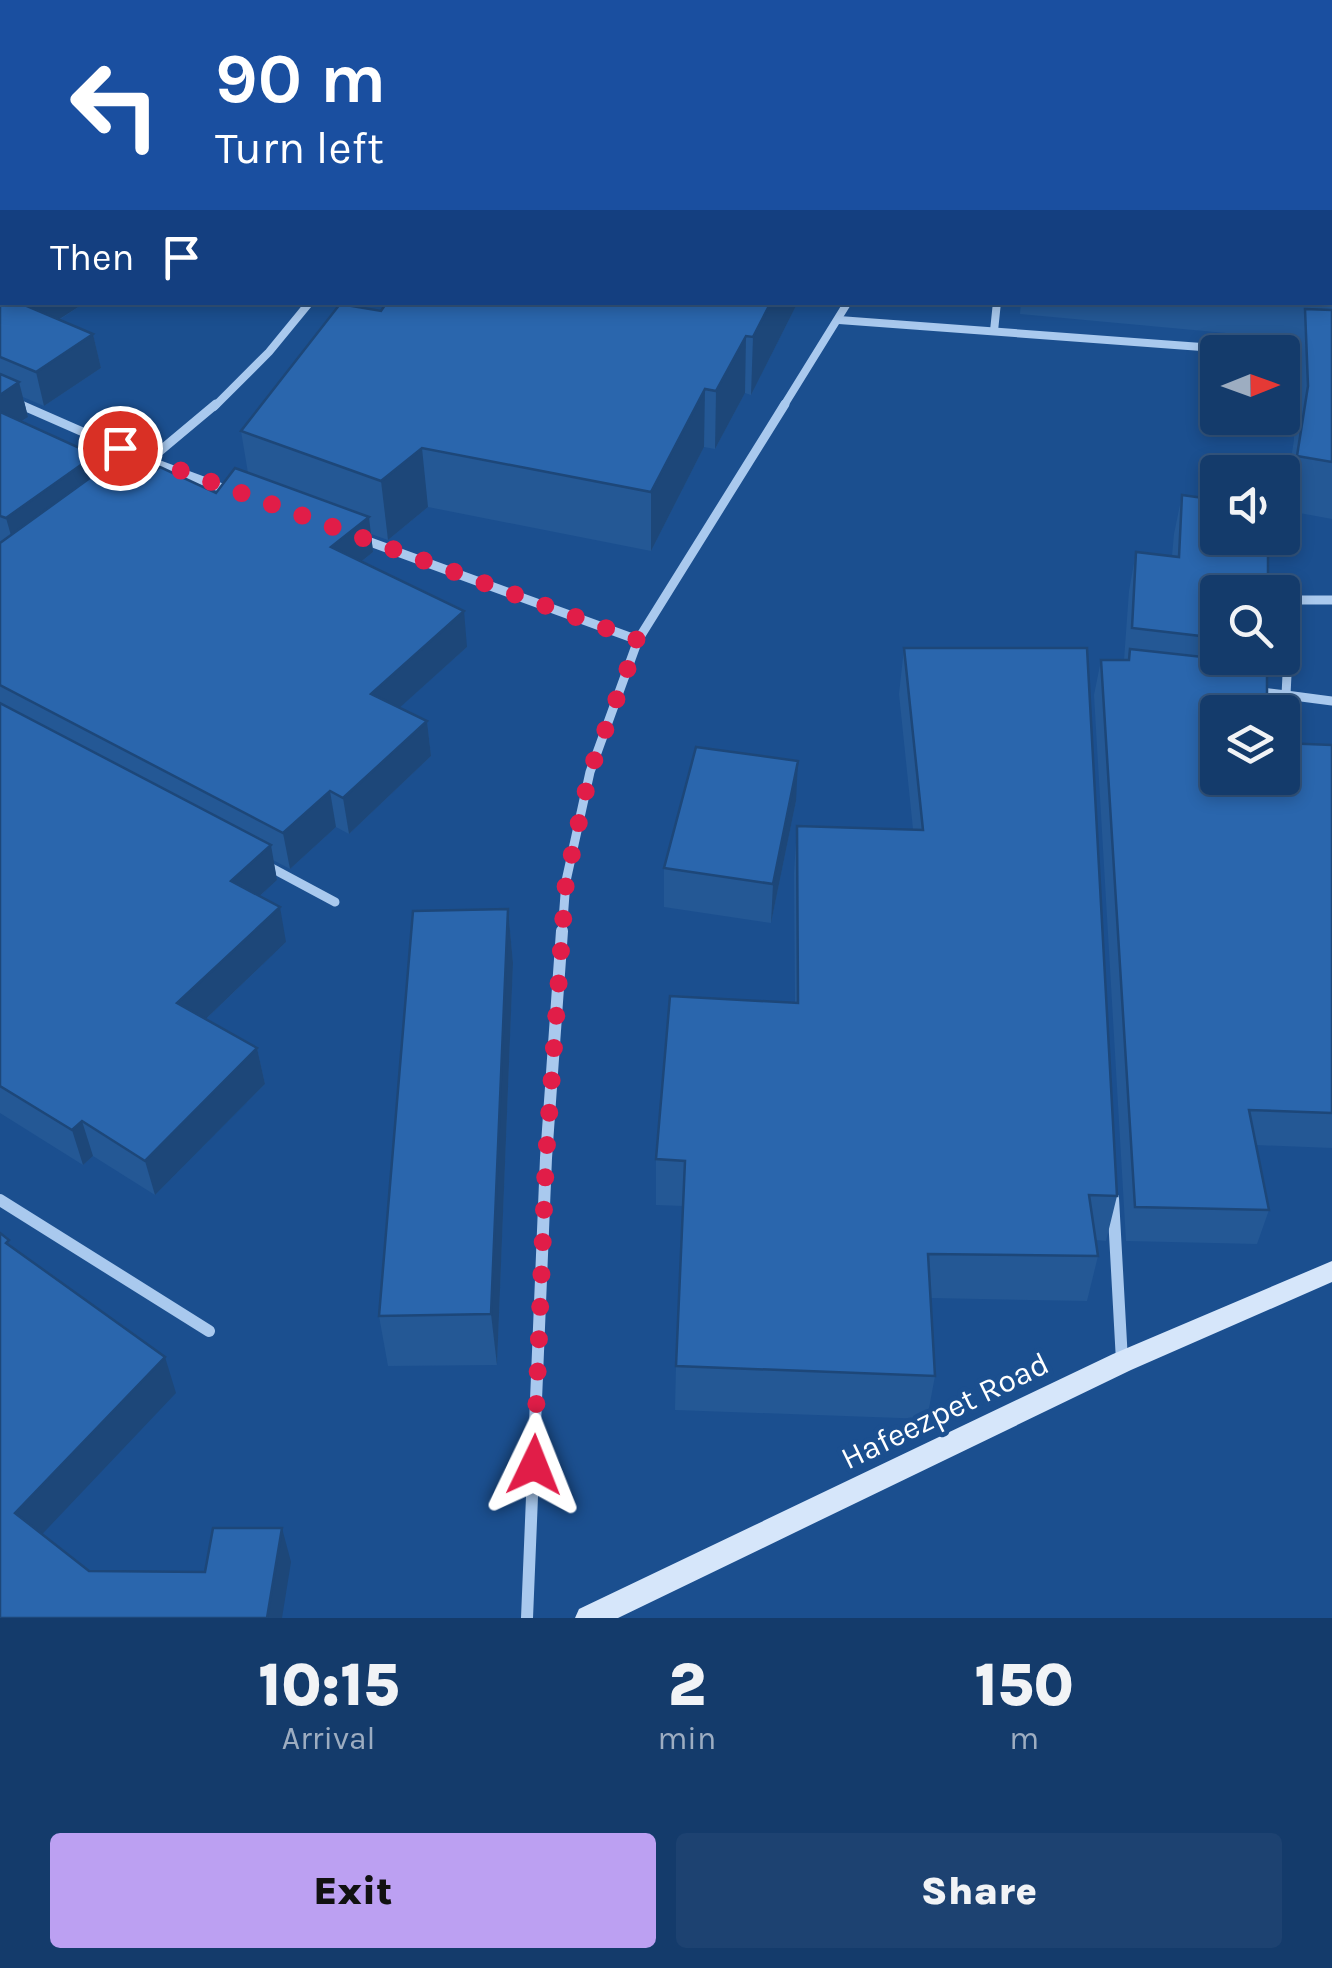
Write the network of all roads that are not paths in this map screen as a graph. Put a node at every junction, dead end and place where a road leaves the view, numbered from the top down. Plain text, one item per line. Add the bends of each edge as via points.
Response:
1 (308, 305) edge
2 (846, 305) edge
3 (997, 305) edge
4 (839, 320) junction
5 (994, 332) junction
6 (1200, 347) edge
7 (1300, 355) edge
8 (1332, 357) edge
9 (0, 396) edge
10 (150, 461) junction
11 (108, 494) edge
12 (240, 494) edge
13 (348, 534) edge
14 (1332, 600) edge
15 (638, 640) junction
16 (1233, 688) edge
17 (1286, 694) junction
18 (1332, 701) edge
19 (247, 855) edge
20 (335, 902) dead end
21 (1112, 1184) edge
22 (0, 1200) edge
23 (1332, 1270) edge
24 (210, 1331) dead end
25 (1122, 1362) junction
26 (528, 1618) edge
27 (589, 1618) edge

1 - 10 street via 282,340
2 - 4 street
3 - 5 street
4 - 5 street
4 - 15 street
5 - 6 street
7 - 8 street
9 - 10 street
10 - 11 street
10 - 12 street
13 - 15 street
14 - 17 street via 1297,600 1290,613
15 - 26 street via 590,772 566,881 546,1158
16 - 17 street
17 - 18 street
19 - 20 street
21 - 25 street
22 - 24 street
23 - 25 street, Hafeezpet Road
25 - 27 street, Hafeezpet Road

